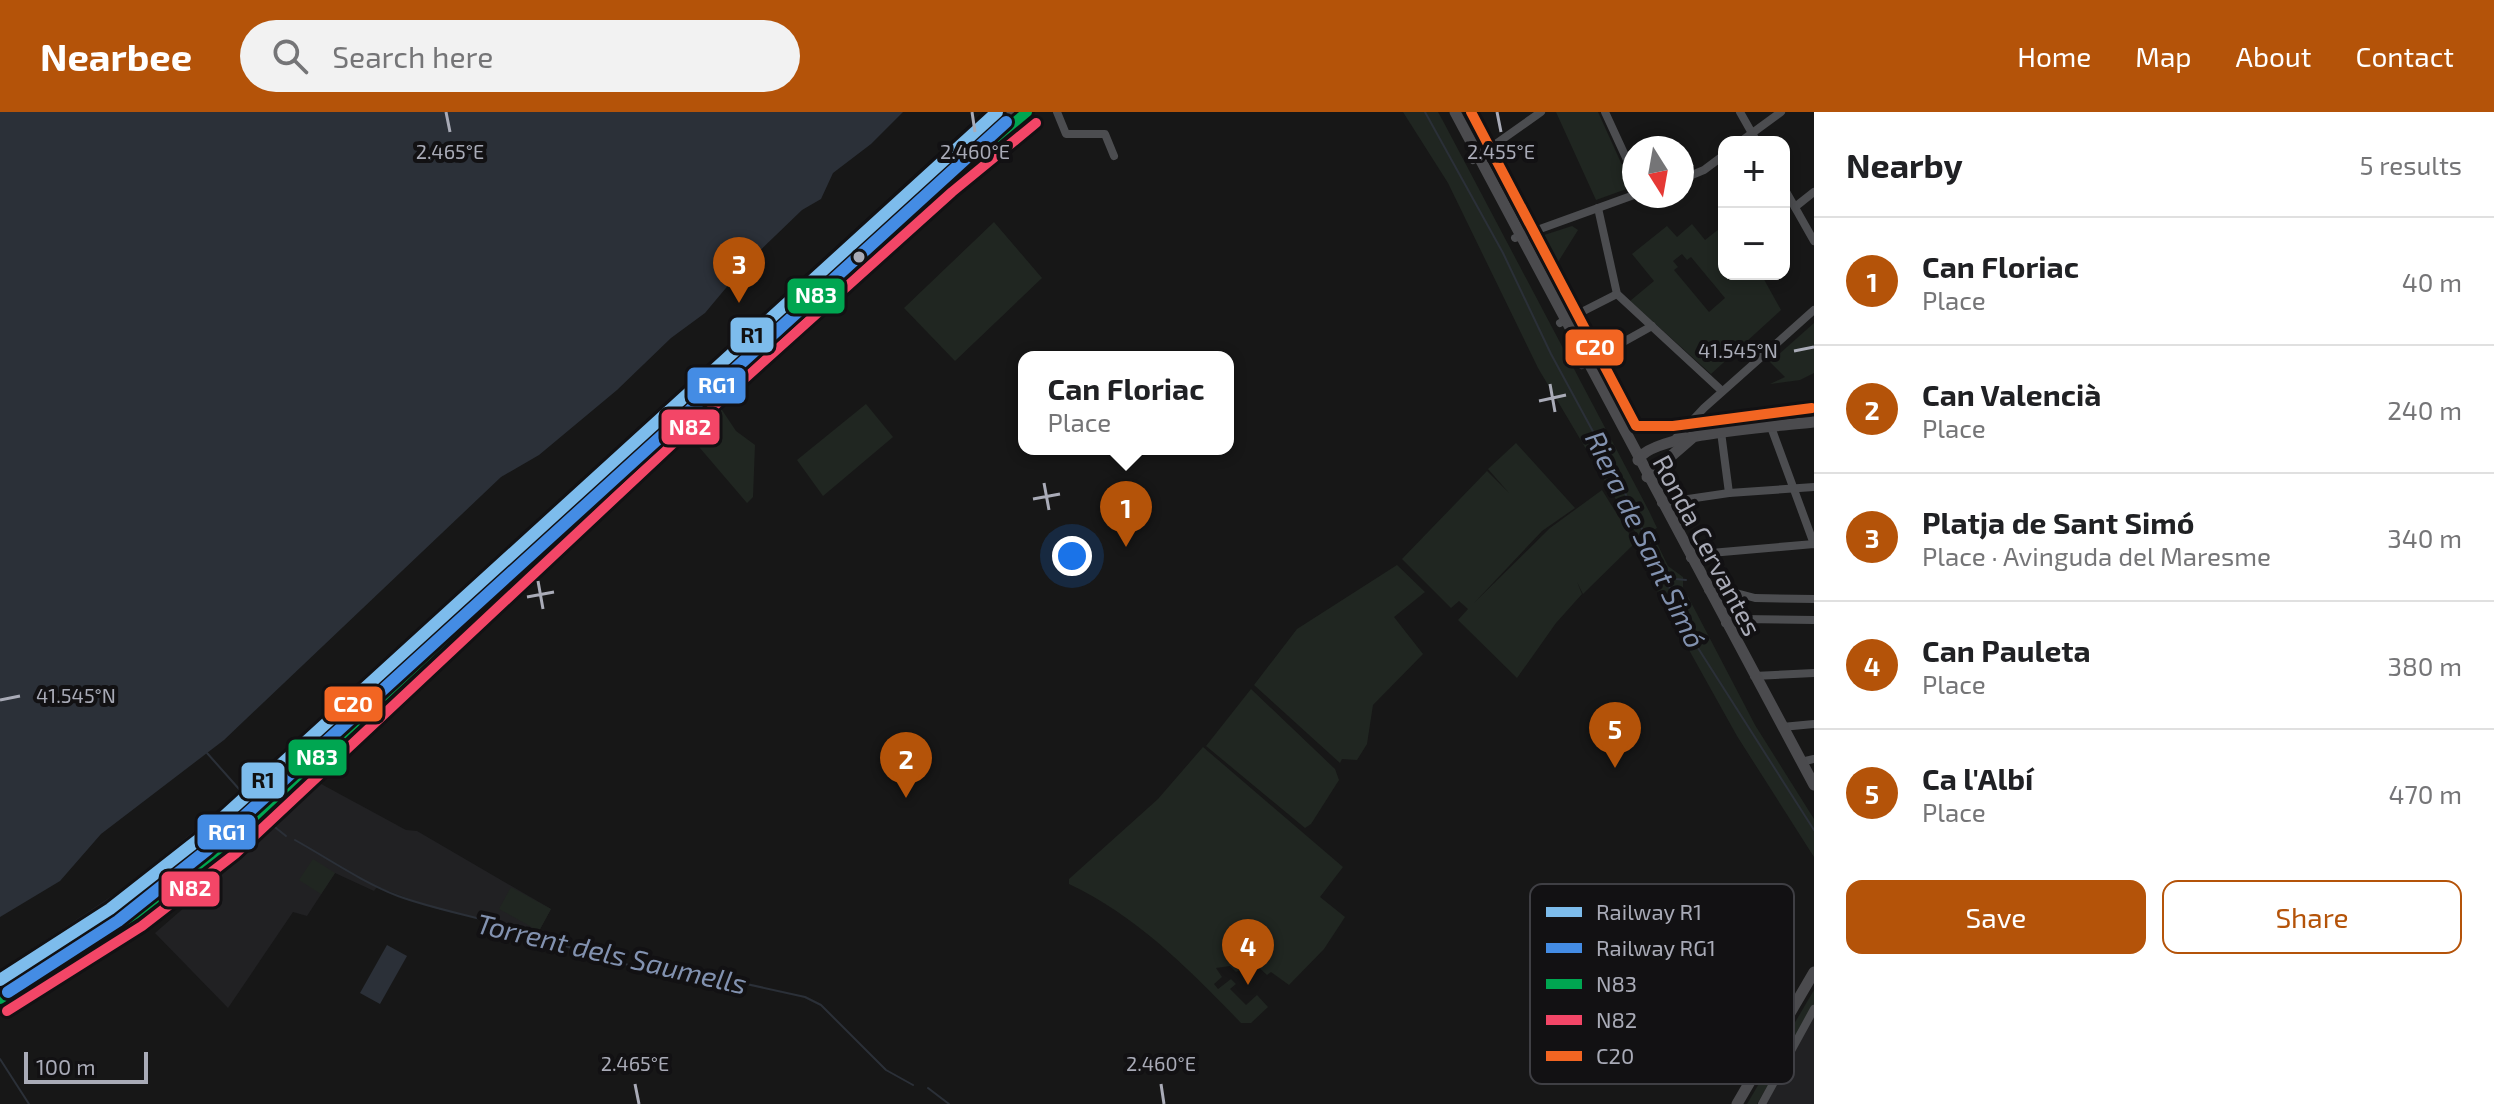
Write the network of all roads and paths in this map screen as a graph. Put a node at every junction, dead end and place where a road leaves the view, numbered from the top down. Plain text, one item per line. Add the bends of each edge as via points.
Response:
1 (1016, 112) edge
2 (1027, 112) edge
3 (1057, 112) edge
4 (1455, 112) edge
5 (1541, 112) edge
6 (1605, 112) edge
7 (1740, 112) edge
8 (1781, 112) edge
9 (1754, 136) edge
10 (1757, 136) edge
11 (1622, 149) edge
12 (1114, 156) dead end
13 (1476, 158) junction
14 (1718, 160) edge
15 (1694, 174) edge
16 (943, 181) junction
17 (1814, 192) edge
18 (1790, 198) edge
19 (1622, 199) edge
20 (1795, 207) junction
21 (1598, 208) junction
22 (1518, 237) junction
23 (1814, 241) edge
24 (1617, 294) junction
25 (1814, 310) edge
26 (1562, 322) junction
27 (1652, 326) junction
28 (1584, 364) junction
29 (1722, 391) junction
30 (1814, 422) edge
31 (1771, 427) junction
32 (1721, 432) junction
33 (1697, 435) junction
34 (1628, 440) junction
35 (1674, 440) junction
36 (1638, 460) junction
37 (1647, 477) junction
38 (1814, 487) edge
39 (1794, 488) junction
40 (1729, 493) junction
41 (1661, 503) junction
42 (1814, 544) edge
43 (1690, 558) junction
44 (1708, 590) junction
45 (1814, 599) edge
46 (1814, 620) edge
47 (1725, 623) junction
48 (1814, 673) edge
49 (1753, 677) junction
50 (1814, 724) edge
51 (1782, 727) junction
52 (1814, 759) edge
53 (1801, 762) junction
54 (1814, 785) edge
55 (1814, 972) edge
56 (0, 999) edge
57 (1794, 1006) edge
58 (1814, 1009) edge
59 (1794, 1046) edge
60 (1749, 1084) edge
61 (1773, 1084) edge
62 (1737, 1104) edge
63 (1762, 1104) edge

1 - 16 main road
2 - 16 main road
3 - 12 street via 1066,134 1105,134
4 - 13 street, Ronda Cervantes
5 - 13 street
6 - 11 street
7 - 9 street
8 - 10 street
13 - 22 street, Ronda Cervantes
14 - 15 street
16 - 56 main road via 552,536 225,844 135,914
17 - 20 street
18 - 20 street
19 - 21 street
20 - 23 street
21 - 22 street
21 - 24 street
22 - 26 street, Ronda Cervantes
24 - 26 street
24 - 27 street
25 - 29 street
26 - 28 street, Ronda Cervantes
27 - 28 street
27 - 29 street
28 - 34 street, Ronda Cervantes
29 - 35 street
30 - 31 street
31 - 32 street
31 - 39 street
32 - 33 street
32 - 40 street
33 - 35 street
33 - 37 street
34 - 35 street
34 - 36 street, Ronda Cervantes
35 - 36 street
36 - 37 street, Ronda Cervantes
37 - 41 street, Ronda Cervantes
38 - 39 street
39 - 40 street
39 - 42 street
40 - 41 street
41 - 43 street, Ronda Cervantes
42 - 43 street
43 - 44 street, Ronda Cervantes
44 - 45 street
44 - 47 street, Ronda Cervantes
46 - 47 street
47 - 49 street, Ronda Cervantes
48 - 49 street
49 - 51 street, Ronda Cervantes
50 - 51 street
51 - 53 street, Ronda Cervantes
52 - 53 street
53 - 54 street, Ronda Cervantes
55 - 57 street
58 - 59 street
60 - 62 street
61 - 63 street

